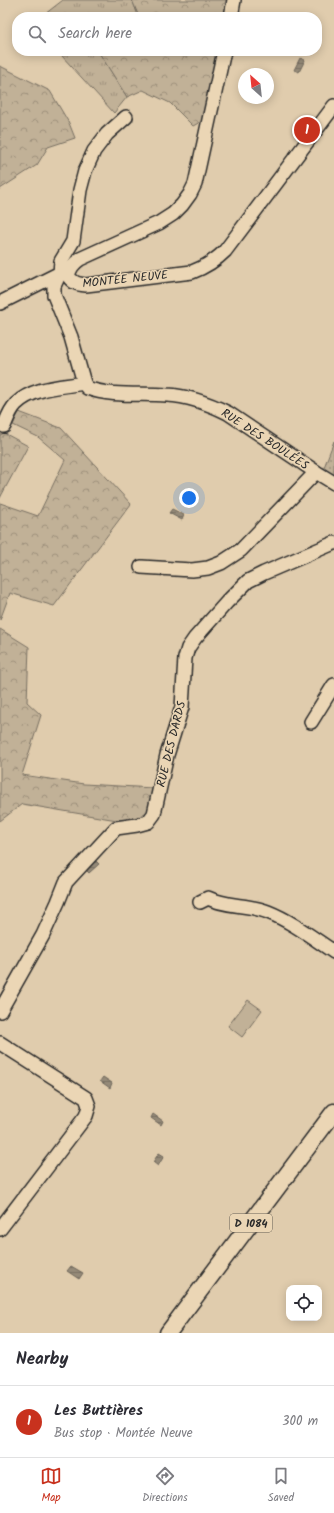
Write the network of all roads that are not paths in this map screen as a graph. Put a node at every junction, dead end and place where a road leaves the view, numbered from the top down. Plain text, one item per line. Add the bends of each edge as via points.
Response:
1 (234, 0) edge
2 (232, 12) edge
3 (223, 56) edge
4 (334, 106) edge
5 (126, 117) dead end
6 (65, 271) junction
7 (0, 303) edge
8 (84, 383) junction
9 (4, 426) dead end
10 (316, 472) junction
11 (334, 483) edge
12 (334, 543) edge
13 (141, 567) dead end
14 (334, 685) edge
15 (311, 722) dead end
16 (200, 902) dead end
17 (334, 952) edge
18 (0, 1011) edge
19 (0, 1043) edge
20 (334, 1112) edge
21 (0, 1229) edge
22 (168, 1333) edge

1 - 2 street
3 - 6 street, MONTÉE NEUVE via 194,184 182,205 159,223 80,259
4 - 6 street, MONTÉE NEUVE via 225,251 204,267 192,272 86,285 72,281
5 - 6 street via 107,134 94,151 85,171 72,241 61,261
6 - 7 street
6 - 8 street via 54,286 54,295 71,337
8 - 9 street via 32,394 15,405
8 - 10 street, RUE DES BOULÉES via 87,388 108,393 181,396 220,409
10 - 11 street, RUE DES BOULÉES
10 - 13 street via 241,550 221,563 192,570
12 - 18 street, RUE DES DARDS via 264,572 248,582 194,638 188,648 182,707 167,755 154,814 148,822 116,828 66,882 44,934
14 - 15 street
16 - 17 street via 208,898 216,902 268,912
19 - 21 street via 86,1098 89,1106 86,1116
20 - 22 main road, D 1084

